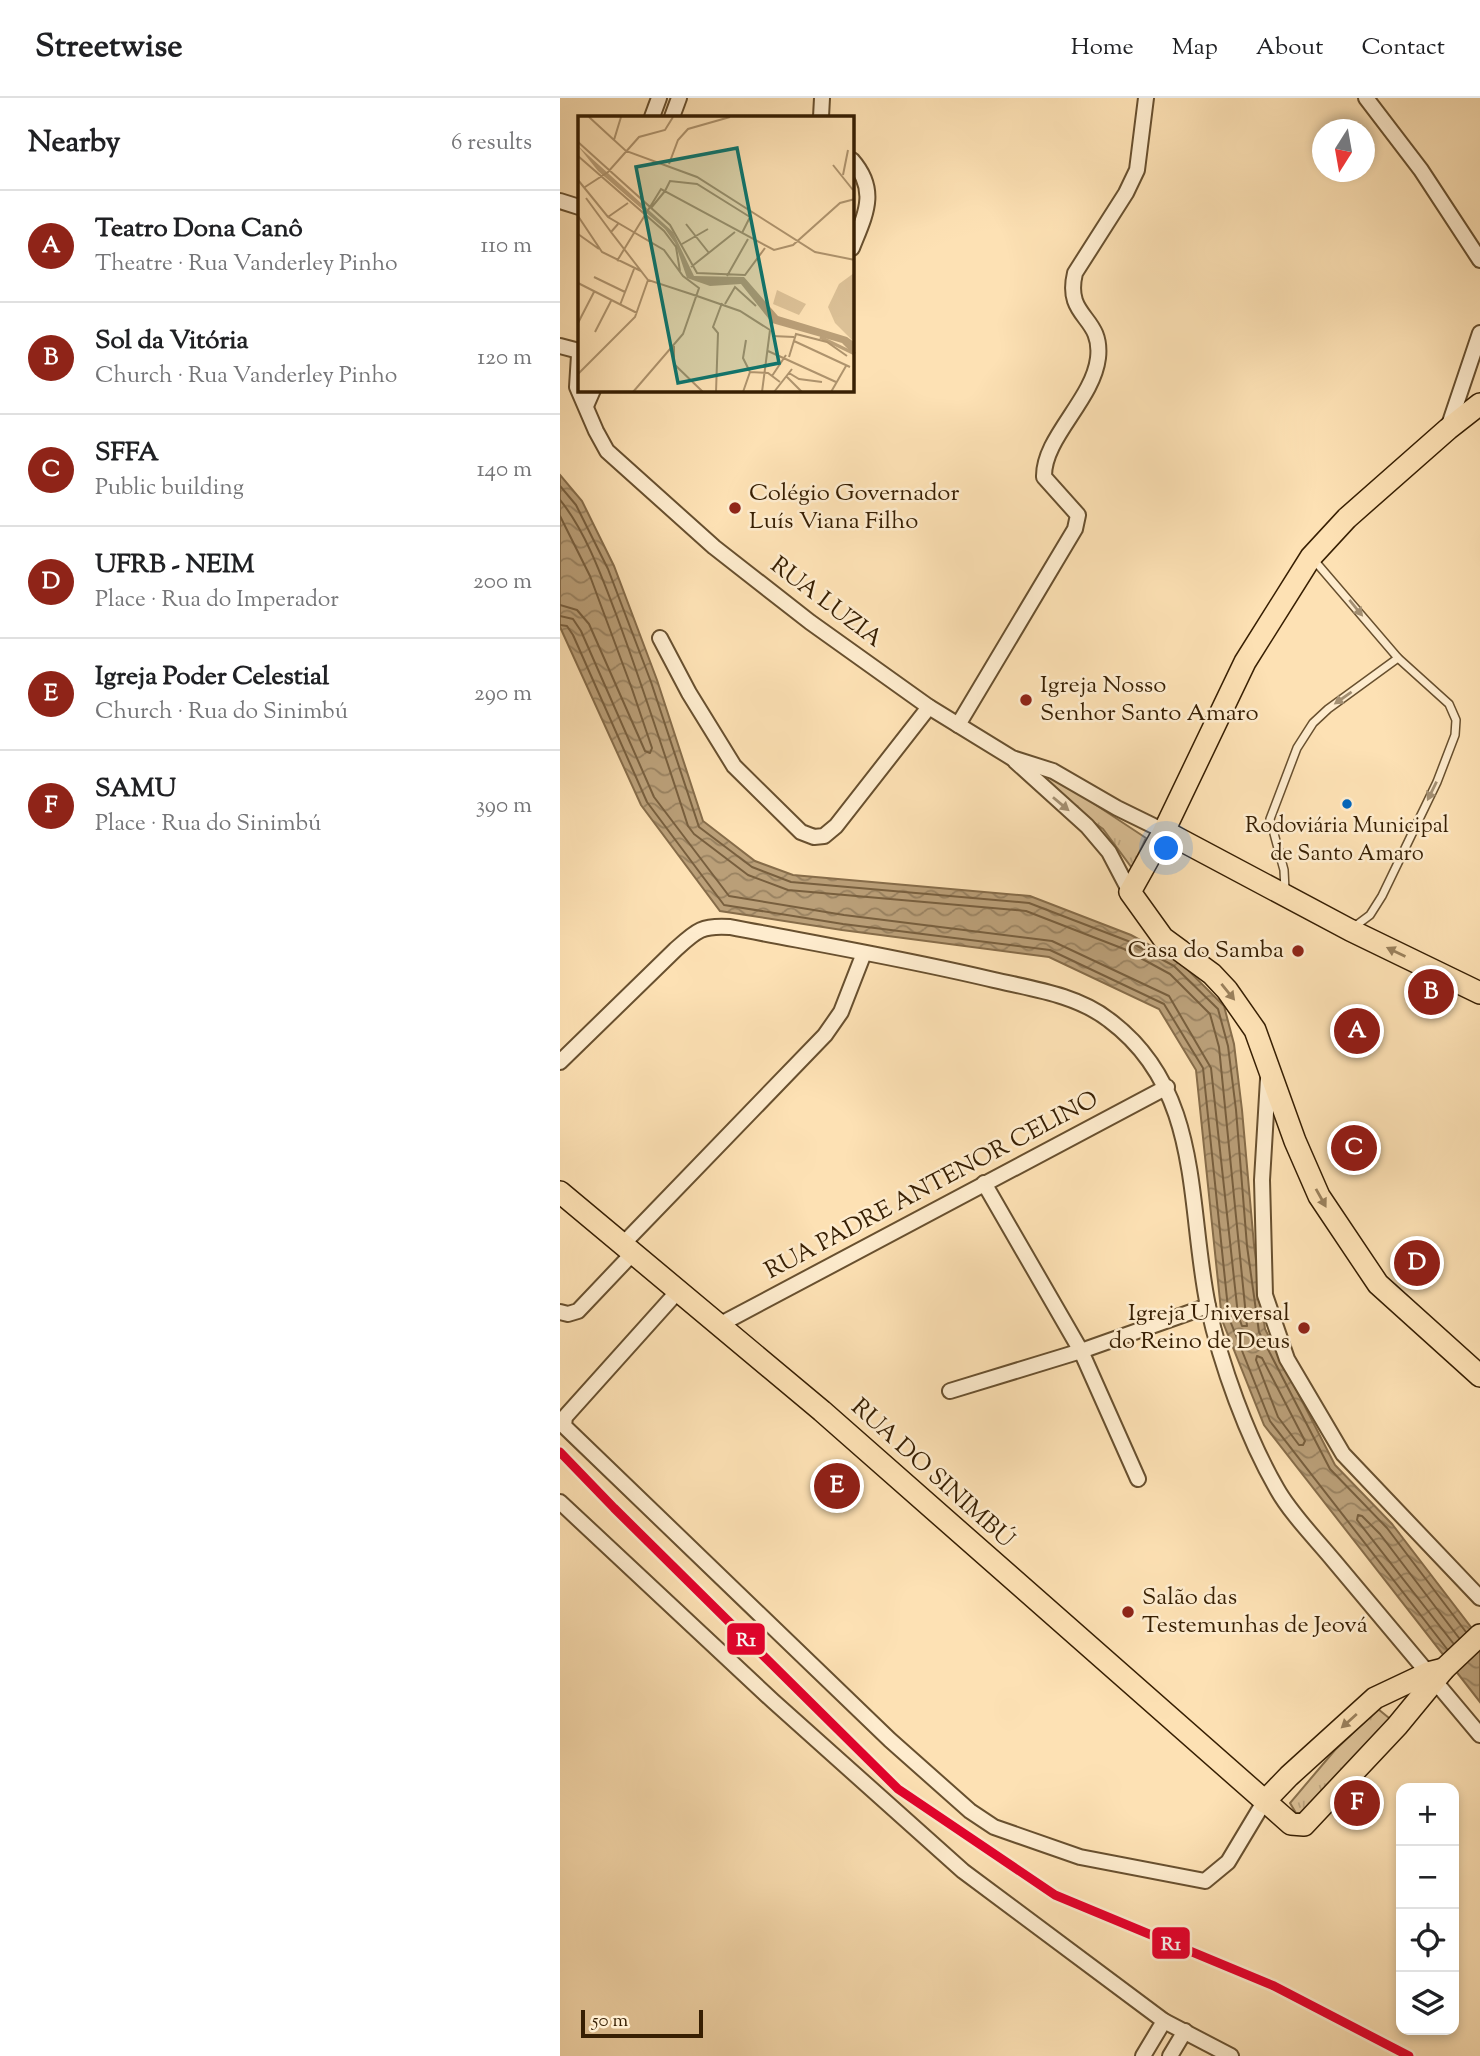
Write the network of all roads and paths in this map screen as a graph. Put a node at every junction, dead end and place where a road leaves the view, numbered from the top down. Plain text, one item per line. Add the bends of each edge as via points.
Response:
1 (659, 98) edge
2 (679, 98) edge
3 (821, 98) edge
4 (1146, 98) edge
5 (1366, 98) edge
6 (652, 116) edge
7 (672, 116) edge
8 (821, 116) edge
9 (854, 163) edge
10 (560, 201) edge
11 (578, 207) edge
12 (854, 243) edge
13 (1480, 260) edge
14 (1480, 333) edge
15 (560, 346) edge
16 (578, 353) edge
17 (578, 370) edge
18 (578, 389) edge
19 (579, 392) edge
20 (592, 392) edge
21 (1480, 404) edge
22 (586, 407) junction
23 (1448, 429) junction
24 (1311, 556) junction
25 (660, 638) dead end
26 (1398, 657) junction
27 (929, 707) junction
28 (958, 725) junction
29 (1012, 758) junction
30 (1164, 831) junction
31 (1130, 892) junction
32 (1285, 894) junction
33 (1350, 930) junction
34 (864, 953) junction
35 (1480, 993) edge
36 (560, 1062) edge
37 (1269, 1069) junction
38 (1167, 1087) junction
39 (984, 1183) junction
40 (560, 1192) edge
41 (629, 1247) junction
42 (679, 1290) junction
43 (1208, 1306) junction
44 (560, 1312) edge
45 (719, 1325) junction
46 (1081, 1351) junction
47 (1480, 1376) edge
48 (950, 1391) dead end
49 (1138, 1479) dead end
50 (560, 1502) edge
51 (1480, 1598) edge
52 (1480, 1635) edge
53 (1439, 1672) junction
54 (1375, 1698) junction
55 (1397, 1726) junction
56 (1480, 1735) edge
57 (1264, 1801) junction
58 (1164, 2021) junction
59 (1185, 2031) junction
60 (1143, 2056) edge
61 (1170, 2056) edge
62 (1231, 2056) edge

1 - 6 street
2 - 7 street
3 - 8 street
4 - 28 street via 1137,170 1075,273 1071,288 1072,299 1097,334 1098,359 1092,381 1044,467 1044,477 1078,514 1075,529
5 - 13 street via 1421,170
9 - 12 street via 867,182 868,205
10 - 11 street
14 - 23 street
15 - 16 street
17 - 18 street, RUA LUZIA
19 - 22 street, RUA LUZIA
20 - 22 street
21 - 23 main road
22 - 27 street, RUA LUZIA via 607,451 714,547
23 - 24 main road
24 -> 26 lane
24 - 30 main road via 1245,662
25 - 27 street via 734,766 789,822 814,837 824,836 836,826
26 -> 32 lane via 1328,709 1297,748 1270,819 1284,870
26 -> 33 lane via 1449,704 1456,720 1455,735 1382,896 1370,915
27 - 28 street, RUA LUZIA
28 - 29 street, RUA LUZIA
29 - 30 street, RUA LUZIA via 1053,771
29 -> 31 street, RUA LUZIA via 1110,852
30 - 31 main road
30 - 32 main road
31 -> 37 main road via 1163,937 1227,990 1255,1030
32 - 33 main road
35 -> 33 main road
34 - 36 street via 708,926 675,950
34 - 38 street via 1051,993 1082,1004 1123,1031
34 - 41 street via 841,1012 825,1035
37 -> 47 main road via 1319,1196 1348,1241 1378,1284
37 - 51 street via 1262,1180 1265,1295 1287,1359 1343,1454
38 - 39 street, RUA PADRE ANTENOR CELINO
38 - 43 street via 1188,1152
39 - 45 street, RUA PADRE ANTENOR CELINO
39 - 46 street
40 - 41 main road, RUA DO SINIMBÚ
41 - 42 main road, RUA DO SINIMBÚ
41 - 44 street via 578,1311
42 - 45 main road, RUA DO SINIMBÚ
42 - 57 street via 565,1417 564,1426 890,1740 970,1811 994,1827 1080,1857 1205,1881 1228,1862
43 - 46 street
43 - 53 street via 1243,1421 1278,1491
45 - 57 main road, RUA DO SINIMBÚ
46 - 48 street
46 - 49 street
50 - 58 street via 962,1871
52 - 53 main road
53 - 54 main road
53 - 55 main road
53 - 56 street
54 - 55 main road via 1393,1708
54 -> 57 main road
55 - 57 main road, RUA DO SINIMBÚ via 1304,1825 1291,1824
58 - 59 street
58 - 60 street
59 - 61 street
59 - 62 street

